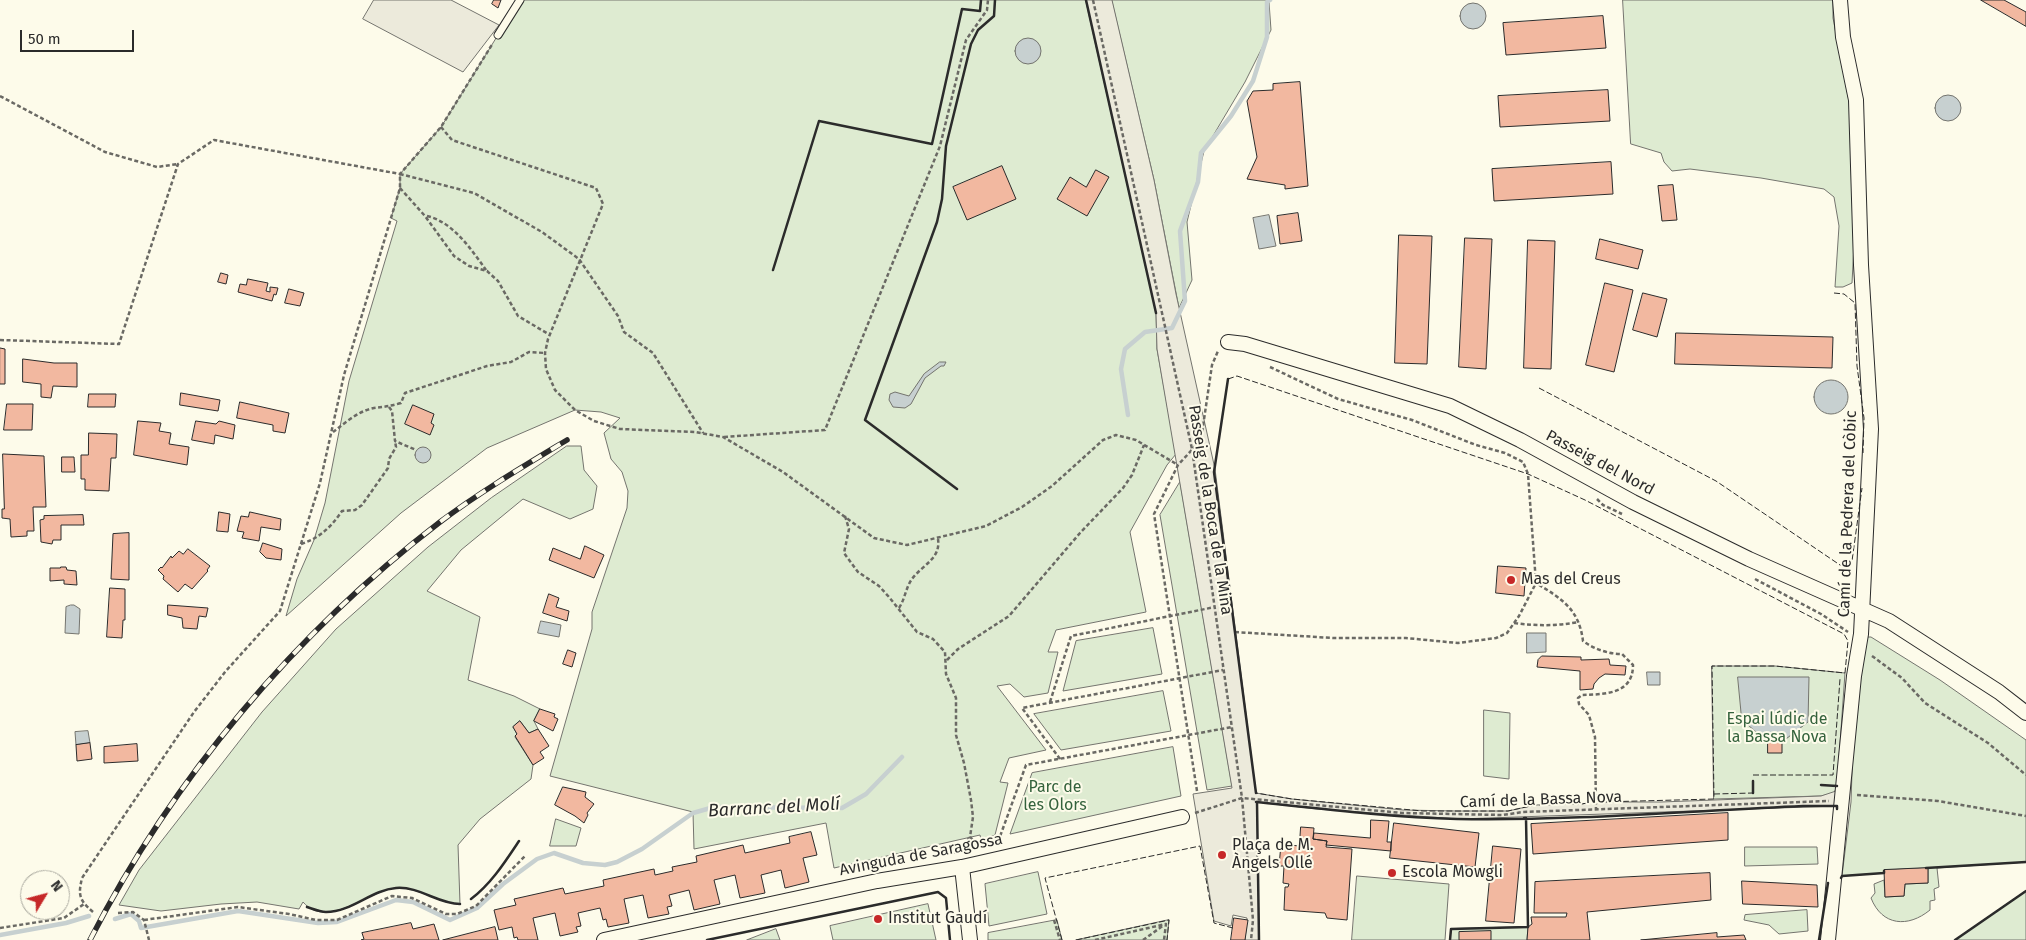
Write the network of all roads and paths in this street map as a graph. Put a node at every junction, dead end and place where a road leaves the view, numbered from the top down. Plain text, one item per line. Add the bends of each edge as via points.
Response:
1 (520, 0) edge
2 (988, 0) edge
3 (1092, 0) edge
4 (1840, 0) edge
5 (498, 35) joint
6 (0, 96) edge
7 (441, 127) junction
8 (178, 164) junction
9 (400, 174) junction
10 (400, 188) junction
11 (425, 216) junction
12 (579, 259) junction
13 (487, 271) junction
14 (550, 335) junction
15 (0, 340) edge
16 (1228, 342) joint
17 (545, 353) junction
18 (1267, 365) dead end
19 (389, 407) junction
20 (332, 432) junction
21 (703, 434) junction
22 (723, 438) junction
23 (394, 441) junction
24 (1144, 445) junction
25 (1192, 449) junction
26 (416, 450) dead end
27 (1178, 465) junction
28 (845, 516) junction
29 (938, 539) junction
30 (300, 545) junction
31 (1536, 583) junction
32 (899, 608) junction
33 (1215, 608) junction
34 (1862, 609) junction
35 (1170, 616) junction
36 (1514, 622) junction
37 (1579, 622) junction
38 (1235, 632) dead end
39 (1858, 650) junction
40 (947, 661) junction
41 (1224, 670) junction
42 (1179, 678) junction
43 (1050, 703) junction
44 (2026, 713) edge
45 (1232, 727) junction
46 (1188, 735) junction
47 (1060, 759) junction
48 (2026, 775) edge
49 (1197, 791) dead end
50 (1843, 797) junction
51 (1242, 798) junction
52 (1596, 810) junction
53 (2026, 816) edge
54 (1182, 817) joint
55 (970, 837) junction
56 (998, 842) dead end
57 (986, 845) dead end
58 (946, 855) dead end
59 (526, 856) dead end
60 (962, 868) junction
61 (84, 904) junction
62 (93, 912) dead end
63 (118, 913) dead end
64 (144, 920) junction
65 (1054, 920) dead end
66 (1166, 924) junction
67 (0, 928) edge
68 (149, 940) edge
69 (607, 940) edge
70 (970, 940) edge
71 (1060, 940) edge
72 (1095, 940) edge
73 (1143, 940) edge
74 (1164, 940) edge
75 (1251, 940) edge
76 (1828, 940) edge

1 - 5 lane
2 - 22 path via 987,10 966,40 940,146 825,430
3 - 25 path, Passeig de la Boca de la Mina
4 - 34 street, Camí de la Pedrera del Còbic via 1843,37 1856,100 1861,265 1872,429
5 - 7 path
6 - 8 path via 105,152 157,167
7 - 9 path
7 - 12 path via 452,140 596,188 603,204
8 - 9 path via 214,140
8 - 15 path via 120,344
9 - 10 path
9 - 12 path via 474,193 542,232
10 - 11 path
10 - 20 path via 344,375
11 - 13 path via 434,218 456,233
11 - 13 path via 454,256 469,266
12 - 14 path
12 - 21 path via 618,316 624,332 653,353
13 - 14 path via 498,281 518,316
14 - 17 path
16 - 25 path via 1219,348 1212,364 1201,440
16 - 34 street, Passeig del Nord via 1245,344 1450,406 1749,559
17 - 19 path via 530,352 511,362 432,383 405,393 401,402
17 - 21 path via 546,369 555,390 575,410 594,421 620,429
18 - 31 path via 1338,399 1412,420 1523,462 1528,474
19 - 20 path via 353,416
19 - 23 path
20 - 30 path
21 - 22 path
22 - 28 path via 783,472
23 - 26 path
23 - 30 path via 396,447 388,468 362,505 355,510 342,511 322,534
24 - 27 path
24 - 29 path via 1116,435 1103,440 1052,486 1022,507 986,526
24 - 40 path via 1123,488 1009,616 958,649
25 - 27 path
25 - 33 path, Passeig de la Boca de la Mina
27 - 35 path via 1154,514
28 - 29 path via 874,538 907,545
28 - 32 path via 849,529 844,552 858,572 879,586
29 - 32 path via 935,556 911,580
30 - 61 path via 280,611 194,712 82,878 79,892
31 - 36 path
31 - 37 path via 1556,596
32 - 40 path via 917,632 940,645
33 - 35 path
33 - 41 path, Passeig de la Boca de la Mina
34 - 39 street, Camí de la Pedrera del Còbic
34 - 44 street, Passeig del Nord via 1889,621 1938,652
35 - 42 path
35 - 43 path via 1071,636
36 - 37 path via 1537,626
36 - 38 path via 1507,633 1496,638 1458,643
37 - 52 path via 1583,641 1610,654 1622,654 1633,666 1633,676 1624,688 1578,698 1589,715 1595,737
39 - 48 path via 1877,658 1902,678 1925,703 1988,743
39 - 50 street, Camí de la Pedrera del Còbic
40 - 55 path via 946,674 956,698 956,735 971,800
41 - 42 path
41 - 45 path, Passeig de la Boca de la Mina
42 - 43 path
42 - 46 path
43 - 47 path via 1022,708
45 - 46 path
45 - 51 path, Passeig de la Boca de la Mina
46 - 47 path
46 - 49 path
47 - 56 path via 1026,766
50 - 52 path, Camí de la Bassa Nova
50 - 53 path, Camí de la Bassa Nova via 1938,801
50 - 76 street, Camí de la Pedrera del Còbic
51 - 52 path, Camí de la Bassa Nova via 1424,814 1503,815
51 - 54 path
51 - 75 path, Passeig de la Boca de la Mina via 1253,920
54 - 60 street, Avinguda de Saragossa
55 - 57 path via 977,844
55 - 58 path via 955,853
59 - 64 path via 476,906 457,914 446,914 412,898 392,896 337,920 316,920 238,907
60 - 69 street, Avinguda de Saragossa via 877,881
60 - 70 street
61 - 62 path
61 - 67 path via 64,918
63 - 64 path via 133,912
64 - 68 path
65 - 71 path
66 - 72 path
66 - 73 path
66 - 74 path

